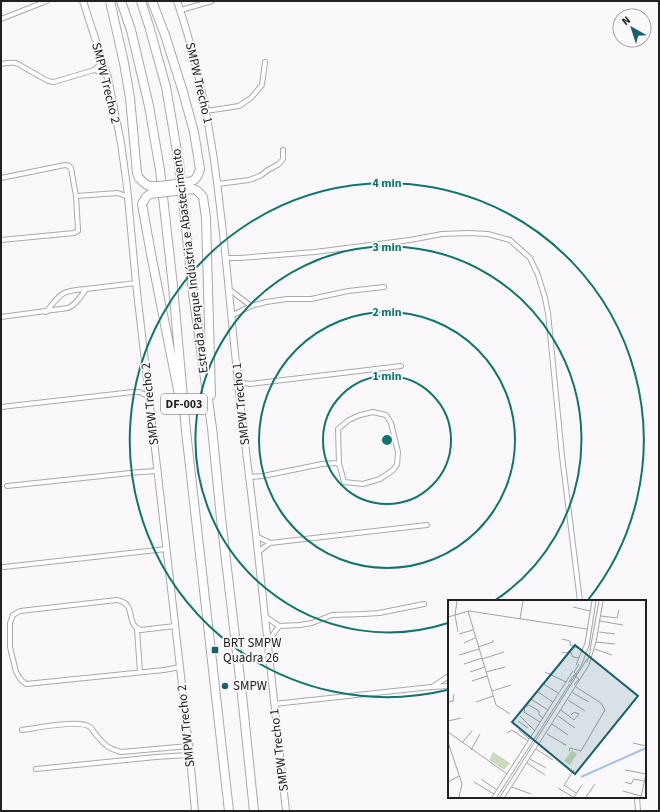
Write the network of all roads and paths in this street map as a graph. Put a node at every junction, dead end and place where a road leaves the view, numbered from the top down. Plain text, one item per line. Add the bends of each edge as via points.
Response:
1 (47, 1) edge
2 (83, 1) edge
3 (110, 1) edge
4 (121, 1) edge
5 (141, 1) edge
6 (152, 1) edge
7 (177, 1) edge
8 (212, 1) edge
9 (181, 10) junction
10 (1, 19) edge
11 (103, 62) junction
12 (265, 62) dead end
13 (1, 64) edge
14 (94, 70) junction
15 (106, 73) junction
16 (206, 111) junction
17 (283, 150) dead end
18 (1, 178) edge
19 (218, 184) junction
20 (127, 186) junction
21 (118, 193) junction
22 (76, 196) junction
23 (128, 197) junction
24 (1, 240) edge
25 (225, 258) junction
26 (136, 283) junction
27 (384, 287) dead end
28 (86, 289) junction
29 (230, 290) junction
30 (251, 306) junction
31 (46, 312) junction
32 (232, 316) junction
33 (1, 317) edge
34 (401, 366) dead end
35 (238, 382) junction
36 (250, 384) junction
37 (148, 385) junction
38 (239, 391) junction
39 (140, 392) junction
40 (150, 397) junction
41 (1, 407) edge
42 (212, 428) junction
43 (186, 431) junction
44 (339, 463) junction
45 (158, 471) junction
46 (249, 477) junction
47 (7, 486) dead end
48 (427, 525) dead end
49 (256, 536) junction
50 (270, 543) junction
51 (166, 549) junction
52 (258, 552) junction
53 (4, 567) dead end
54 (580, 600) edge
55 (424, 604) dead end
56 (266, 617) junction
57 (175, 626) junction
58 (279, 626) junction
59 (137, 629) junction
60 (268, 643) junction
61 (180, 667) junction
62 (140, 672) junction
63 (448, 677) edge
64 (448, 686) edge
65 (431, 687) junction
66 (274, 704) junction
67 (22, 730) dead end
68 (188, 746) junction
69 (189, 755) junction
70 (36, 770) dead end
71 (637, 798) edge
72 (195, 811) edge
73 (229, 811) edge
74 (254, 811) edge
75 (286, 811) edge
76 (638, 811) edge

1 - 10 street
2 - 11 street, SMPW Trecho 2
3 - 6 highway, bridge via 130,98 139,178 152,186 194,180 200,169 194,132
4 - 43 highway, Estrada Parque Indústria e Abastecimento / DF-003 via 131,30 149,106 160,170
5 - 42 highway, Estrada Parque Indústria e Abastecimento / DF-003 via 166,88 179,163 193,293
7 - 9 street, SMPW Trecho 1
8 - 9 street
9 - 16 street, SMPW Trecho 1
11 - 14 street
11 - 15 street, SMPW Trecho 2
12 - 16 street via 262,85 252,98 239,106
13 - 14 street via 16,63 54,82
14 - 15 street
15 - 20 street, SMPW Trecho 2
16 - 19 street, SMPW Trecho 1
17 - 19 street via 283,159 279,164 260,176
18 - 22 street via 67,165 71,168
19 - 25 street, SMPW Trecho 1
20 - 21 street
20 - 23 street, SMPW Trecho 2
21 - 22 street
21 - 23 street
22 - 24 street via 76,232
23 - 26 street, SMPW Trecho 2
25 - 29 street, SMPW Trecho 1
25 - 54 street via 315,252 442,234 468,233 488,234 510,240 530,258 538,275 548,313
26 - 28 street
26 - 37 street, SMPW Trecho 2
27 - 30 street via 348,290 311,299 287,299
28 - 31 street via 71,307
28 - 31 street via 66,291
29 - 30 street
29 - 32 street, SMPW Trecho 1
30 - 32 street
31 - 33 street
32 - 35 street, SMPW Trecho 1
34 - 36 street
35 - 36 street
35 - 38 street, SMPW Trecho 1
36 - 38 street
37 - 39 street
37 - 40 street, SMPW Trecho 2
38 - 46 street, SMPW Trecho 1
39 - 40 street
39 - 41 street
40 - 45 street, SMPW Trecho 2
42 - 43 highway, bridge via 206,218 203,197 193,189 150,194 142,204
42 - 74 highway, Estrada Parque Indústria e Abastecimento / DF-003
43 - 73 highway, Estrada Parque Indústria e Abastecimento / DF-003
44 - 44 street via 344,482 363,484 380,479 397,466 398,452 391,423 386,415 373,412 360,415 348,420 338,429
44 - 46 street
45 - 47 street
45 - 51 street, SMPW Trecho 2
46 - 49 street, SMPW Trecho 1
48 - 50 street
49 - 50 street
49 - 52 street, SMPW Trecho 1
50 - 52 street
51 - 53 street
51 - 57 street, SMPW Trecho 2
52 - 56 street, SMPW Trecho 1
55 - 58 street via 379,613 332,615 312,623
56 - 58 street
56 - 60 street, SMPW Trecho 1
57 - 59 street
57 - 61 street, SMPW Trecho 2
58 - 60 street
59 - 62 street
59 - 62 street via 132,622 129,607 117,600 20,610 13,615 10,622 10,647 16,672 26,684
60 - 66 street, SMPW Trecho 1
61 - 62 street
61 - 68 street, SMPW Trecho 2
63 - 65 street
64 - 65 street
65 - 66 street
66 - 75 street, SMPW Trecho 1
67 - 68 street via 83,724 92,728 104,745 121,752
68 - 69 street, SMPW Trecho 2
69 - 70 street
69 - 72 street, SMPW Trecho 2
71 - 76 street

